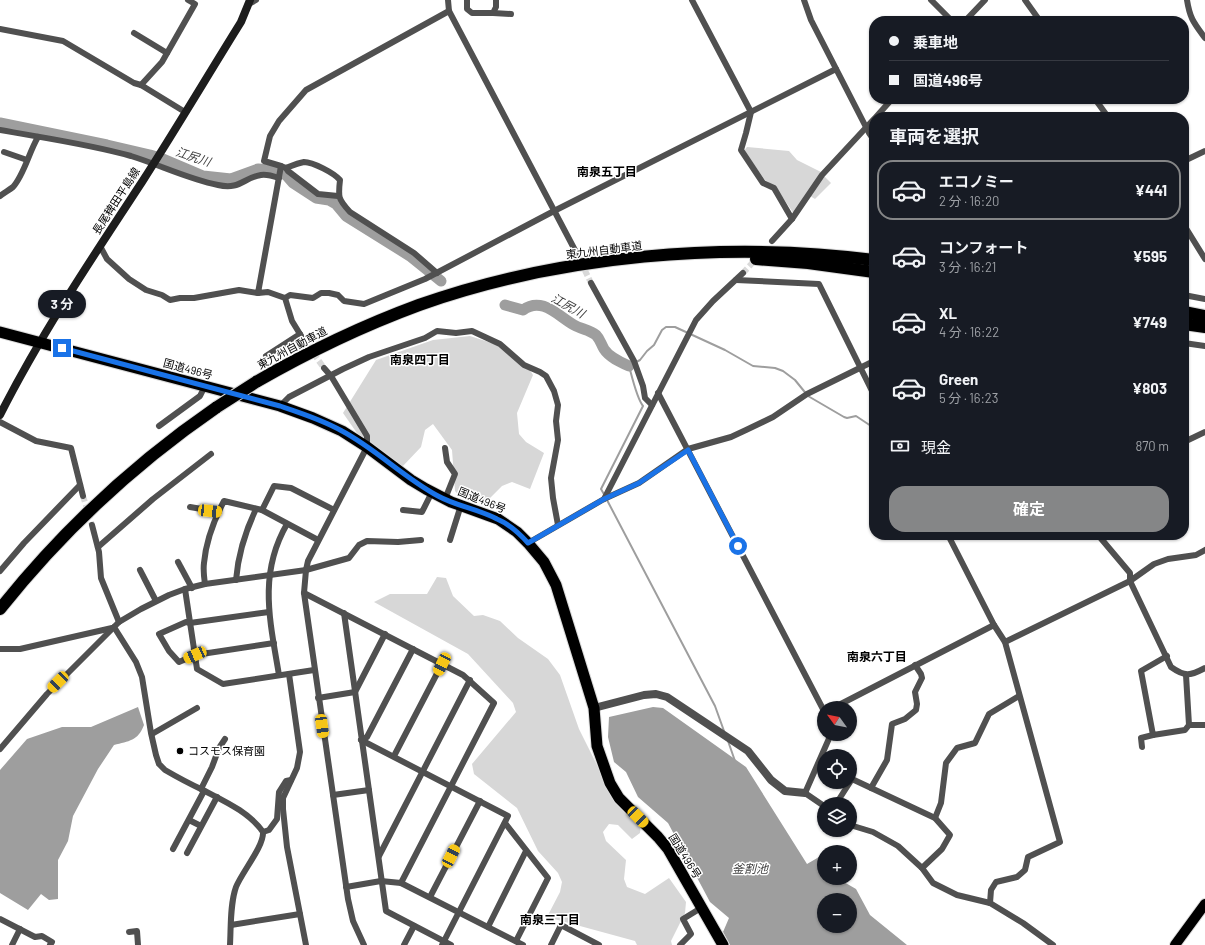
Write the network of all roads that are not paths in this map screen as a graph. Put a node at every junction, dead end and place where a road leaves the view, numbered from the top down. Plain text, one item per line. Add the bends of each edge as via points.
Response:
1 (188, 0) edge
2 (448, 0) edge
3 (467, 0) edge
4 (496, 0) edge
5 (692, 0) edge
6 (804, 0) edge
7 (931, 0) edge
8 (985, 0) edge
9 (1025, 0) edge
10 (1187, 0) edge
11 (252, 1) edge
12 (449, 11) junction
13 (493, 13) junction
14 (511, 14) dead end
15 (947, 16) edge
16 (970, 16) edge
17 (1036, 16) edge
18 (0, 29) edge
19 (134, 33) dead end
20 (1205, 38) edge
21 (167, 53) junction
22 (836, 69) junction
23 (141, 85) junction
24 (888, 104) edge
25 (185, 112) junction
26 (751, 112) junction
27 (880, 112) edge
28 (869, 125) edge
29 (866, 128) junction
30 (0, 130) edge
31 (869, 132) edge
32 (38, 137) junction
33 (1205, 151) edge
34 (4, 152) dead end
35 (1189, 159) edge
36 (27, 160) junction
37 (154, 163) junction
38 (283, 167) junction
39 (279, 178) junction
40 (0, 196) edge
41 (338, 196) junction
42 (554, 210) junction
43 (792, 219) junction
44 (1189, 233) edge
45 (772, 241) dead end
46 (100, 246) junction
47 (577, 254) tunnel mouth
48 (673, 255) junction
49 (869, 259) edge
50 (1205, 259) edge
51 (869, 271) edge
52 (743, 272) tunnel mouth
53 (437, 273) junction
54 (736, 280) junction
55 (592, 283) tunnel mouth
56 (258, 293) junction
57 (1189, 296) edge
58 (285, 298) junction
59 (1205, 298) edge
60 (1189, 313) edge
61 (1205, 316) edge
62 (1189, 325) edge
63 (1205, 327) edge
64 (0, 332) edge
65 (40, 342) junction
66 (1189, 344) edge
67 (1205, 346) edge
68 (266, 356) dead end
69 (869, 364) edge
70 (324, 368) tunnel mouth
71 (860, 368) junction
72 (331, 376) junction
73 (869, 385) edge
74 (205, 386) junction
75 (658, 393) junction
76 (652, 405) junction
77 (280, 406) junction
78 (0, 415) edge
79 (0, 422) edge
80 (159, 426) dead end
81 (1205, 432) edge
82 (1189, 440) edge
83 (368, 447) junction
84 (445, 448) dead end
85 (688, 450) junction
86 (211, 454) dead end
87 (80, 485) junction
88 (432, 492) junction
89 (83, 496) tunnel mouth
90 (445, 499) junction
91 (604, 499) junction
92 (461, 505) junction
93 (190, 507) dead end
94 (259, 510) junction
95 (334, 510) junction
96 (403, 510) dead end
97 (218, 512) junction
98 (287, 524) junction
99 (92, 525) tunnel mouth
100 (558, 525) junction
101 (318, 540) junction
102 (421, 540) dead end
103 (450, 540) dead end
104 (951, 540) edge
105 (1102, 540) edge
106 (528, 543) junction
107 (98, 547) junction
108 (1205, 550) edge
109 (178, 562) dead end
110 (140, 570) dead end
111 (306, 570) junction
112 (0, 571) edge
113 (269, 576) junction
114 (236, 580) junction
115 (1130, 581) junction
116 (205, 584) junction
117 (188, 588) junction
118 (304, 593) junction
119 (156, 601) junction
120 (0, 609) edge
121 (270, 612) junction
122 (344, 612) junction
123 (120, 622) junction
124 (190, 623) junction
125 (994, 625) junction
126 (114, 627) junction
127 (385, 634) junction
128 (1005, 642) junction
129 (274, 643) junction
130 (413, 649) junction
131 (1, 651) edge
132 (195, 655) junction
133 (1167, 656) junction
134 (442, 664) junction
135 (915, 665) junction
136 (1205, 668) edge
137 (314, 670) junction
138 (289, 674) junction
139 (279, 675) junction
140 (1186, 675) junction
141 (470, 680) junction
142 (355, 692) junction
143 (1019, 696) junction
144 (318, 698) junction
145 (819, 701) edge
146 (846, 701) edge
147 (197, 708) dead end
148 (594, 708) junction
149 (1189, 725) junction
150 (1205, 725) edge
151 (152, 734) junction
152 (1153, 735) junction
153 (225, 739) dead end
154 (361, 740) junction
155 (828, 741) edge
156 (1142, 747) dead end
157 (0, 750) edge
158 (394, 756) junction
159 (423, 772) junction
160 (291, 780) junction
161 (451, 786) junction
162 (871, 788) junction
163 (202, 790) junction
164 (369, 790) junction
165 (805, 793) junction
166 (333, 795) junction
167 (217, 797) junction
168 (840, 797) edge
169 (480, 801) junction
170 (817, 801) edge
171 (935, 818) junction
172 (189, 820) junction
173 (505, 823) junction
174 (202, 826) junction
175 (857, 827) edge
176 (264, 832) junction
177 (173, 849) dead end
178 (526, 851) junction
179 (188, 853) dead end
180 (379, 856) junction
181 (922, 868) junction
182 (381, 881) junction
183 (401, 882) junction
184 (346, 887) junction
185 (430, 897) junction
186 (990, 902) junction
187 (1205, 904) edge
188 (701, 908) junction
189 (458, 912) junction
190 (300, 914) junction
191 (0, 919) edge
192 (231, 925) junction
193 (414, 926) junction
194 (488, 927) junction
195 (20, 929) junction
196 (129, 932) dead end
197 (516, 942) junction
198 (443, 943) edge
199 (53, 944) edge
200 (12, 945) edge
201 (138, 945) edge
202 (230, 945) edge
203 (306, 945) edge
204 (364, 945) edge
205 (404, 945) edge
206 (451, 945) edge
207 (523, 945) edge
208 (551, 945) edge
209 (599, 945) edge
210 (680, 945) edge
211 (723, 945) edge
212 (1053, 945) edge
213 (1175, 945) edge

1 - 21 street via 195,4
2 - 12 street
3 - 13 street via 472,13
4 - 13 street
5 - 26 street
6 - 22 street via 811,20
7 - 15 street
8 - 16 street
9 - 17 street
10 - 20 street via 1192,20
11 - 25 main road, 長尾稗田平島線
12 - 38 street via 306,90 279,121 270,136 264,161
12 - 42 street
13 - 14 street
18 - 23 street via 62,41
19 - 21 street
21 - 23 street
22 - 26 street
22 - 29 street
23 - 25 street
24 - 27 street
25 - 37 main road, 長尾稗田平島線
26 - 42 street
26 - 43 street via 741,150 763,183 774,188
28 - 29 street
29 - 31 street
29 - 43 street via 822,176
30 - 32 street
32 - 36 street
32 - 37 street
33 - 35 street
34 - 36 street
36 - 40 street via 13,186
37 - 39 street via 218,186 230,187 267,174
37 - 46 main road, 長尾稗田平島線
38 - 39 street
38 - 41 street via 318,194
38 - 41 street via 302,162 311,163 336,176 340,180
39 - 56 street
41 - 53 street via 350,212 414,254
42 - 47 street
42 - 53 street
43 - 45 street
44 - 50 street
46 - 56 street via 107,260 129,279 146,290 170,300 239,290
46 - 65 main road, 長尾稗田平島線
48 - 49 highway, 東九州自動車道 via 777,252
48 - 51 highway, 東九州自動車道 via 770,260
48 - 120 highway, 東九州自動車道, bridge via 576,266 498,282 451,295 348,334 284,366 177,435 109,491 48,552
52 - 54 street
53 - 58 street via 364,304 344,302 338,295 329,293 320,293 313,298 290,295
54 - 71 street via 819,284
54 - 75 street via 696,320
55 - 76 street via 634,361 645,398
56 - 58 street via 268,292
57 - 59 street
58 - 68 street via 292,322 302,336
60 - 61 highway
62 - 63 highway
64 - 65 highway, 国道496号
65 - 74 highway, 国道496号
65 - 78 main road, 長尾稗田平島線
66 - 67 street
69 - 71 street
70 - 72 street
71 - 73 street
71 - 85 street via 807,394 766,421 731,437
72 - 77 street via 289,397
72 - 83 street via 367,436
72 - 100 street via 369,357 425,338 437,331 472,332 500,344 524,365 546,376 554,391 558,405 558,440 551,478
74 - 77 highway, 国道496号
74 - 80 street via 200,396
75 - 76 street
75 - 85 street
76 - 91 street
77 - 83 highway, 国道496号 via 342,431
79 - 87 street via 36,441 71,448
81 - 82 street
83 - 88 highway, 国道496号 via 411,480
83 - 95 street
84 - 90 street via 447,462 455,474
85 - 91 street via 639,483
85 - 145 street
86 - 107 street via 153,499
87 - 89 street
87 - 112 street
88 - 90 highway, 国道496号
88 - 96 street via 422,512
90 - 92 highway, 国道496号
91 - 100 street
92 - 103 street
92 - 106 highway, 国道496号 via 498,519
93 - 97 street
94 - 95 street via 274,486 291,488
94 - 97 street via 224,501
94 - 98 street
94 - 114 street via 250,522 241,549
95 - 101 street
97 - 116 street via 207,546 204,564
98 - 101 street
98 - 113 street via 275,548
99 - 107 street
100 - 106 street
101 - 111 street
102 - 111 street via 368,541 359,545 349,558
104 - 125 street
105 - 115 street via 1130,573
106 - 148 highway, 国道496号 via 544,562 556,585
107 - 123 street via 101,578
108 - 115 street via 1196,555 1154,564
109 - 117 street
110 - 119 street
111 - 113 street
111 - 118 street
113 - 114 street
113 - 121 street
114 - 116 street
115 - 128 street
115 - 133 street
116 - 117 street
117 - 119 street
117 - 124 street
118 - 122 street
118 - 137 street
119 - 123 street
121 - 124 street
121 - 129 street
122 - 127 street
122 - 142 street
123 - 126 street
124 - 132 street
124 - 132 street via 186,622 159,634 179,662
125 - 128 street
125 - 135 street
126 - 131 street
126 - 151 street via 136,662 142,677
126 - 157 street via 47,694
127 - 130 street
127 - 142 street
128 - 143 street
129 - 132 street
129 - 139 street
130 - 134 street
130 - 154 street via 367,736
132 - 139 street via 197,669 223,684
133 - 140 street via 1172,667
133 - 152 street via 1141,671
134 - 141 street
134 - 158 street
135 - 146 street
135 - 162 street via 922,678 915,692 916,710 892,724 887,760
136 - 140 street
137 - 138 street
137 - 144 street
138 - 139 street
138 - 160 street via 300,752 297,768
140 - 149 street
141 - 159 street
141 - 161 street via 494,703
142 - 144 street
142 - 154 street
143 - 171 street via 989,714 975,743 957,748 946,763 941,802
143 - 186 street via 1060,842 1028,858 1025,870 1017,877 996,882 991,890
144 - 166 street
147 - 151 street
148 - 165 street via 644,695 656,694 667,697 748,750 771,780 785,791
148 - 188 highway, 国道496号 via 597,746 610,783 619,798 668,849
149 - 150 street
149 - 152 street via 1185,730
151 - 163 street via 162,768
152 - 156 street via 1141,738
153 - 163 street
154 - 158 street
154 - 164 street
155 - 165 street
158 - 159 street
159 - 161 street
159 - 180 street
160 - 176 street via 286,781 279,792 277,819 269,830
160 - 190 street via 284,798 283,810 287,847
161 - 169 street
161 - 183 street
162 - 168 street via 852,779
162 - 171 street
163 - 167 street
163 - 172 street
164 - 166 street
164 - 180 street
165 - 170 street
166 - 184 street
167 - 174 street
167 - 176 street via 252,819
169 - 173 street via 508,816
169 - 185 street
171 - 181 street via 950,835 942,849
172 - 174 street
172 - 177 street
173 - 178 street
173 - 189 street
174 - 179 street
175 - 181 street via 886,838
176 - 192 street via 262,841 236,887
178 - 194 street
178 - 197 street via 548,878
180 - 182 street
181 - 186 street via 933,883 944,889 957,895
182 - 183 street
182 - 184 street
182 - 193 street via 386,911
183 - 185 street
184 - 204 street via 354,921
185 - 189 street
186 - 212 street
187 - 213 main road
188 - 210 street via 683,919 691,934
188 - 211 highway, 国道496号
189 - 194 street
189 - 198 street
190 - 192 street
190 - 203 street
191 - 195 street
192 - 202 street
193 - 198 street
193 - 205 street
194 - 197 street
195 - 199 street via 35,937 42,936
195 - 200 street
196 - 201 street via 137,931
197 - 207 street
198 - 206 street
208 - 209 street via 561,925

